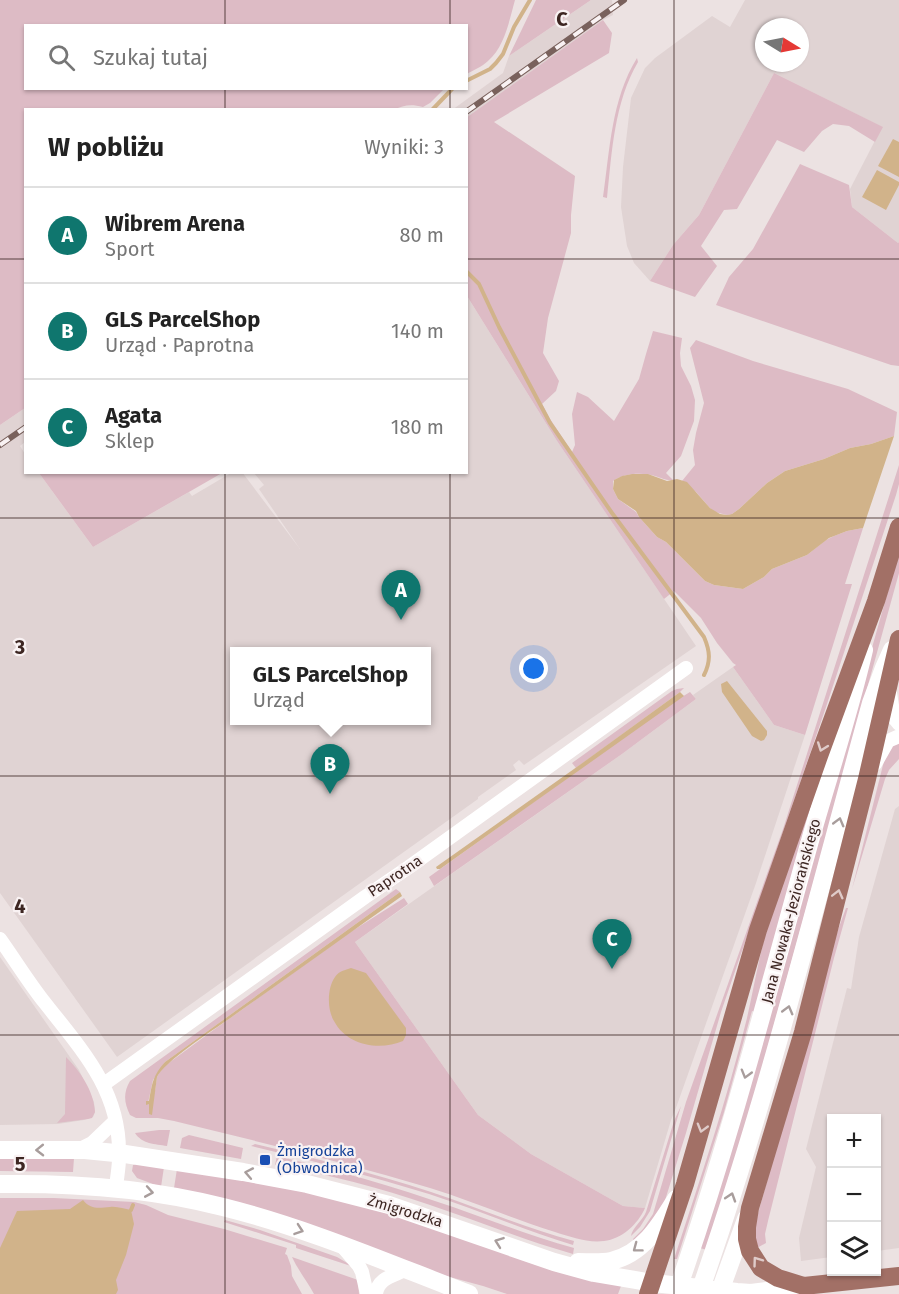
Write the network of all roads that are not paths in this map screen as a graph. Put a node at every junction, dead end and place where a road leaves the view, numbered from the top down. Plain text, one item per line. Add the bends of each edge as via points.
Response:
1 (899, 527) edge
2 (876, 601) junction
3 (899, 638) edge
4 (686, 668) dead end
5 (889, 684) junction
6 (899, 724) edge
7 (899, 736) edge
8 (867, 779) junction
9 (0, 939) edge
10 (104, 1084) junction
11 (115, 1121) junction
12 (0, 1150) edge
13 (78, 1150) junction
14 (120, 1154) junction
15 (0, 1184) edge
16 (685, 1185) junction
17 (116, 1188) junction
18 (750, 1209) junction
19 (340, 1245) junction
20 (554, 1262) junction
21 (405, 1270) junction
22 (899, 1275) edge
23 (804, 1286) junction
24 (650, 1289) edge
25 (720, 1292) edge
26 (367, 1294) edge
27 (376, 1294) edge
28 (469, 1294) edge
29 (676, 1294) edge
30 (699, 1294) edge

1 - 2 main road, Jana Nowaka-Jeziorańskiego
2 -> 16 main road via 758,930
2 -> 29 main road, Jana Nowaka-Jeziorańskiego via 740,1097
3 - 5 main road, Żmigrodzka
30 -> 3 main road, Jana Nowaka-Jeziorańskiego via 781,1033 871,703
4 - 10 street, Paprotna
5 - 6 street via 894,718
5 - 8 main road, Żmigrodzka
7 - 8 street via 886,743
18 -> 8 main road, Żmigrodzka via 803,1032
9 - 10 street
10 - 11 street
11 - 13 street via 92,1143
11 - 14 street
13 -> 12 main road, Żmigrodzka
13 - 14 main road, Żmigrodzka
14 - 17 street
20 -> 14 main road, Żmigrodzka via 389,1205 317,1186
15 - 17 main road
16 -> 20 main road via 657,1229 627,1255 605,1262
16 - 24 main road
17 -> 19 main road via 222,1206
23 -> 18 main road, Żmigrodzka via 760,1268 747,1239
18 - 25 main road
19 - 21 main road
19 - 26 street via 359,1266
20 - 24 main road, Żmigrodzka
21 - 27 street via 378,1284
21 - 28 main road
22 - 23 main road, Żmigrodzka
23 - 25 main road, Żmigrodzka via 751,1293
24 - 25 main road, Żmigrodzka

